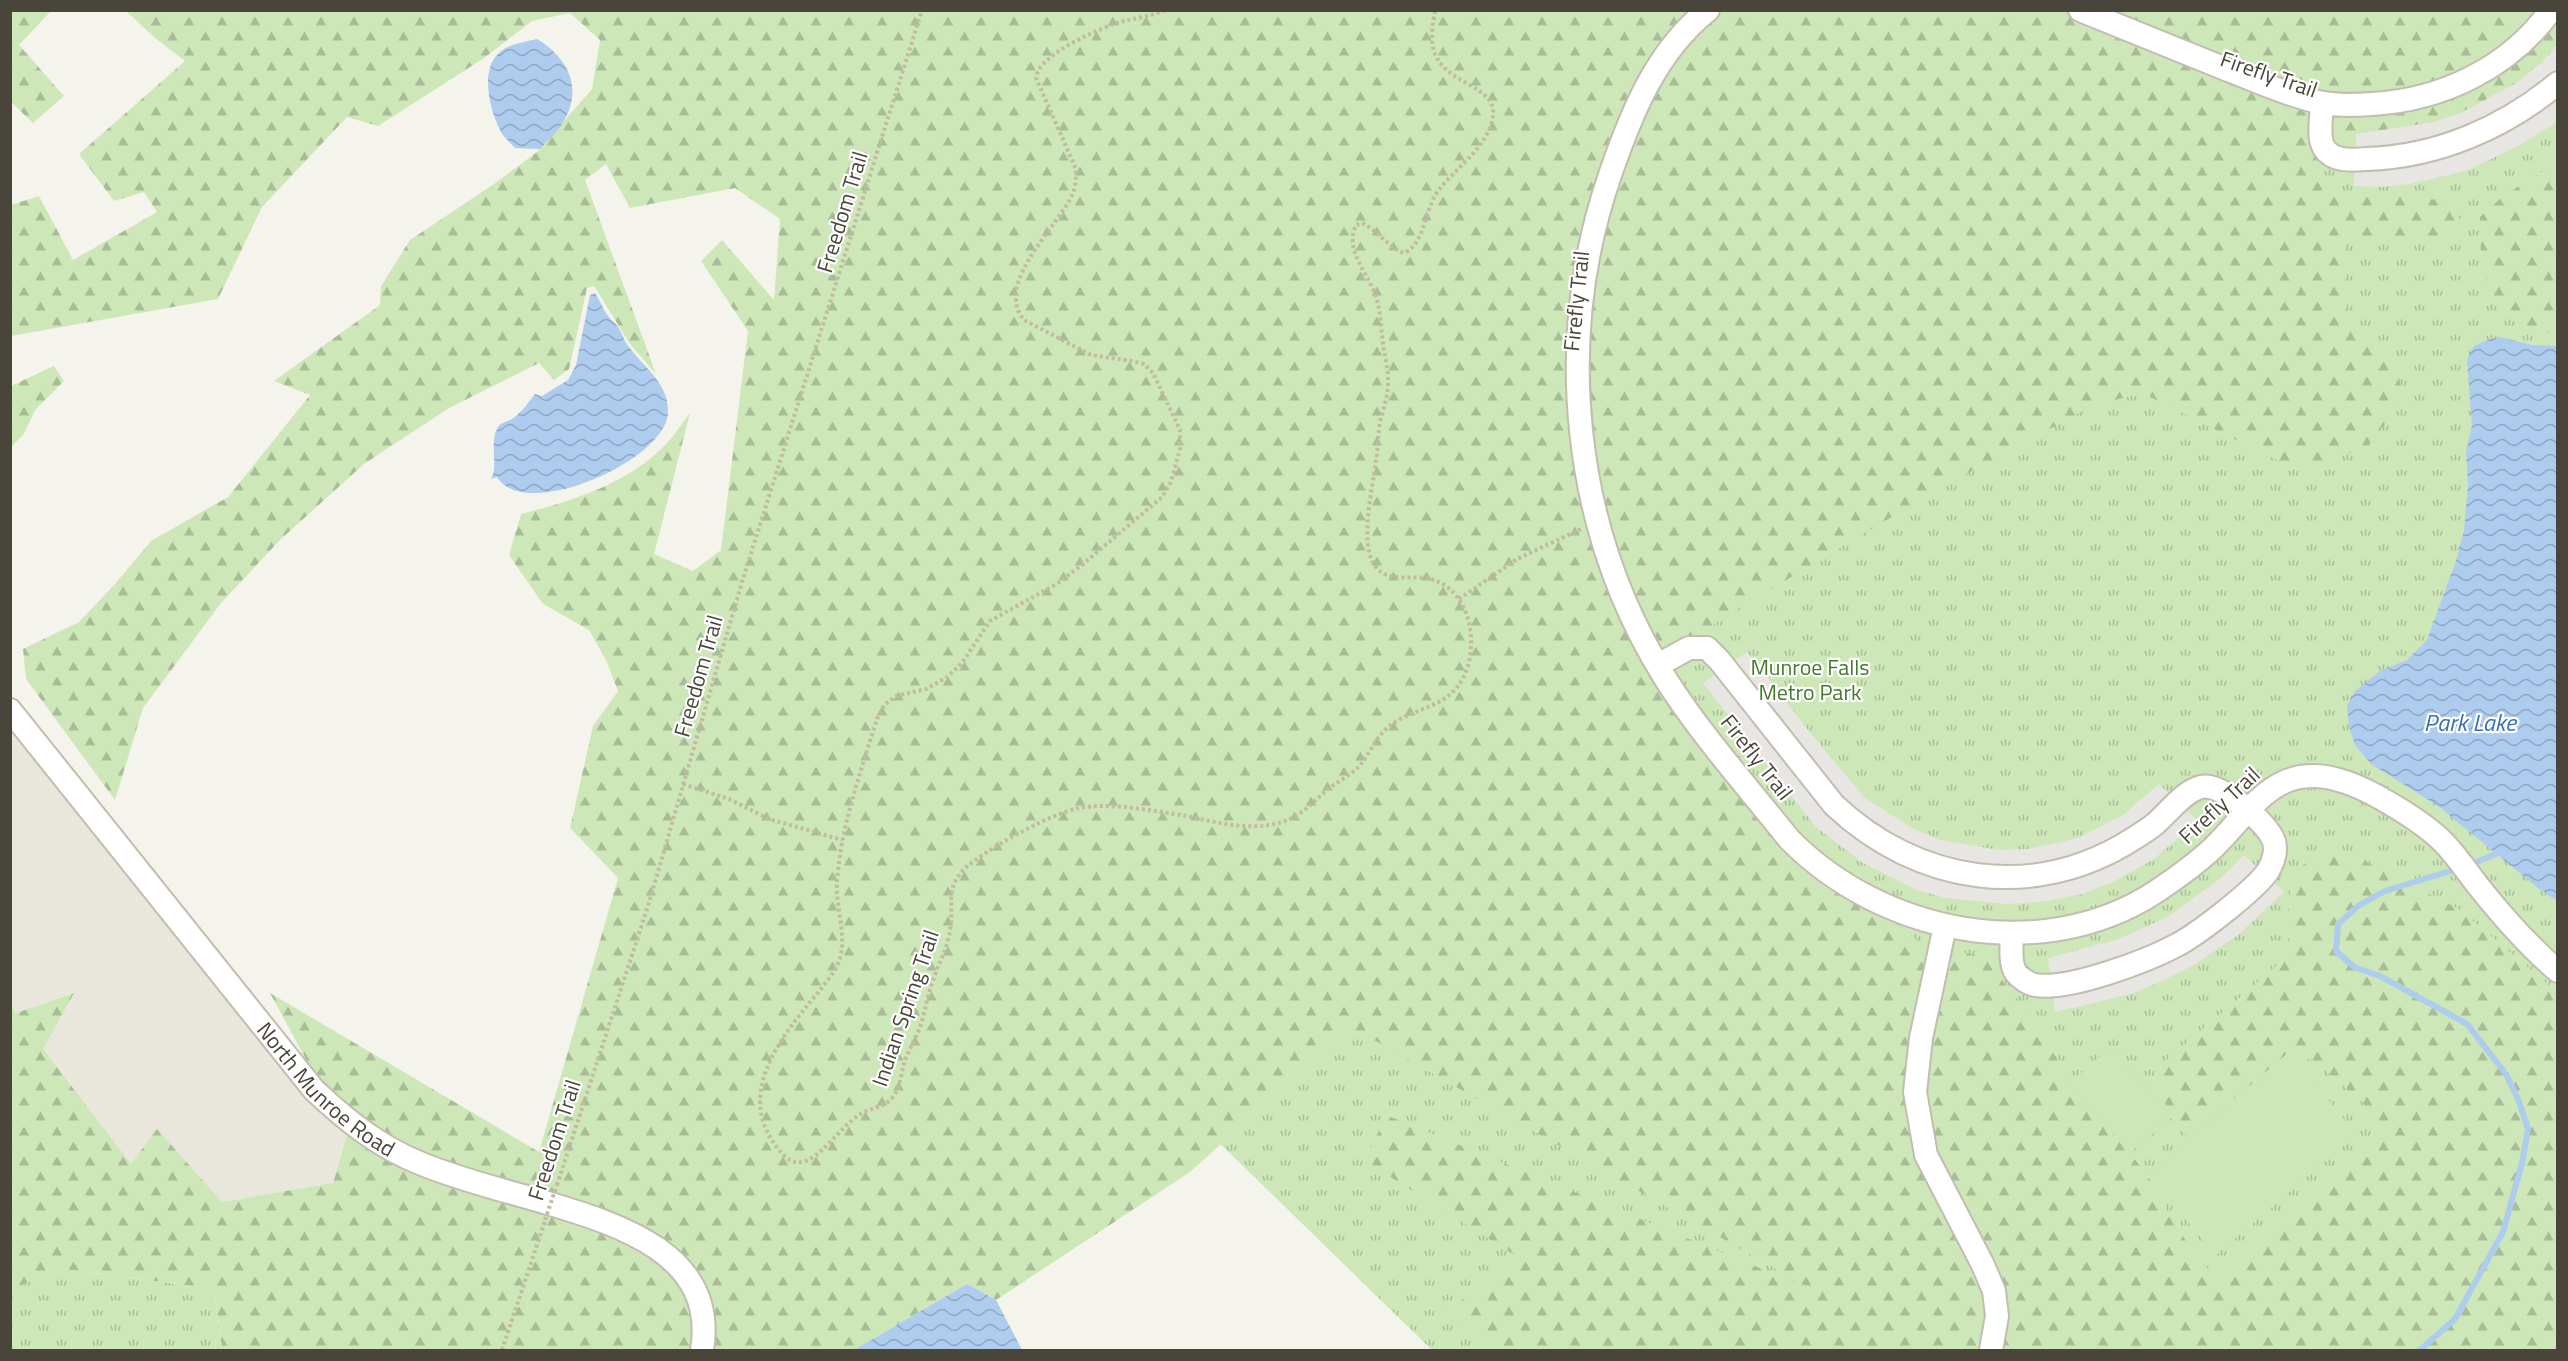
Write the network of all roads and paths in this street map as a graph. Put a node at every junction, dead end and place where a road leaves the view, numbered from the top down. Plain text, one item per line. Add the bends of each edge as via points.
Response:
1 (922, 10) edge
2 (1165, 10) edge
3 (1435, 10) edge
4 (1708, 10) edge
5 (2080, 10) edge
6 (2551, 10) edge
7 (2558, 83) edge
8 (2322, 103) junction
9 (1598, 522) junction
10 (1459, 599) junction
11 (1658, 665) junction
12 (10, 710) edge
13 (683, 784) junction
14 (2247, 810) junction
15 (842, 840) junction
16 (1945, 926) junction
17 (2012, 933) junction
18 (2558, 971) edge
19 (502, 1350) edge
20 (702, 1350) edge
21 (1991, 1350) edge

1 - 13 path, Freedom Trail via 742,582
2 - 15 path, Indian Spring Trail via 1121,22 1074,43 1037,71 1036,78 1076,169 1076,179 1073,192 1018,282 1015,298 1017,311 1024,320 1091,356 1132,360 1153,373 1180,430 1180,449 1171,482 1162,497 1082,565 990,621 962,663 946,678 926,689 896,696 884,705
3 - 10 path via 1432,43 1436,56 1445,69 1490,99 1494,118 1478,146 1438,191 1414,248 1404,253 1396,250 1372,227 1362,223 1352,232 1352,245 1379,308 1389,379 1379,427 1368,529 1370,556 1384,574 1428,577 1442,583
4 - 9 street via 1668,51 1626,130 1599,207 1589,250 1578,328 1577,378 1581,432
5 - 8 street via 2282,91
6 - 8 street via 2520,44 2464,82 2409,100 2356,105
7 - 8 street via 2536,101 2480,133 2407,157 2347,159 2331,154 2321,139
9 - 10 path via 1517,559
9 - 11 street via 1618,584
10 - 15 path, Indian Spring Trail via 1472,638 1464,677 1455,691 1439,703 1387,727 1360,765 1299,815 1285,821 1234,826 1117,807 1081,807 1041,822 959,872 951,890 948,939 898,1089 891,1100 858,1115 821,1150 798,1163 786,1158 771,1140 758,1098 762,1077 778,1045 838,964 843,946 837,884
11 - 14 street via 1689,648 1707,648 1848,818 1902,853 1949,871 1977,877 2013,877 2066,870 2108,854 2131,840 2189,792 2201,787 2223,791
11 - 16 street via 1693,718 1800,851 1855,891 1911,917
12 - 20 street, North Munroe Road via 314,1090 341,1116 387,1149 423,1165 603,1220 636,1234 660,1250 695,1289 703,1315
13 - 15 path via 729,799 769,819
13 - 19 path, Freedom Trail, bridge via 648,906
14 - 17 street via 2188,870 2134,904 2069,926
14 - 17 street via 2273,838 2274,861 2267,873 2225,910 2177,945 2111,972 2038,986 2016,973
14 - 18 street via 2275,785 2313,775 2365,790 2444,842 2531,948
16 - 17 street
16 - 21 street via 1921,1038 1915,1092 1926,1155 1994,1291 1997,1316

